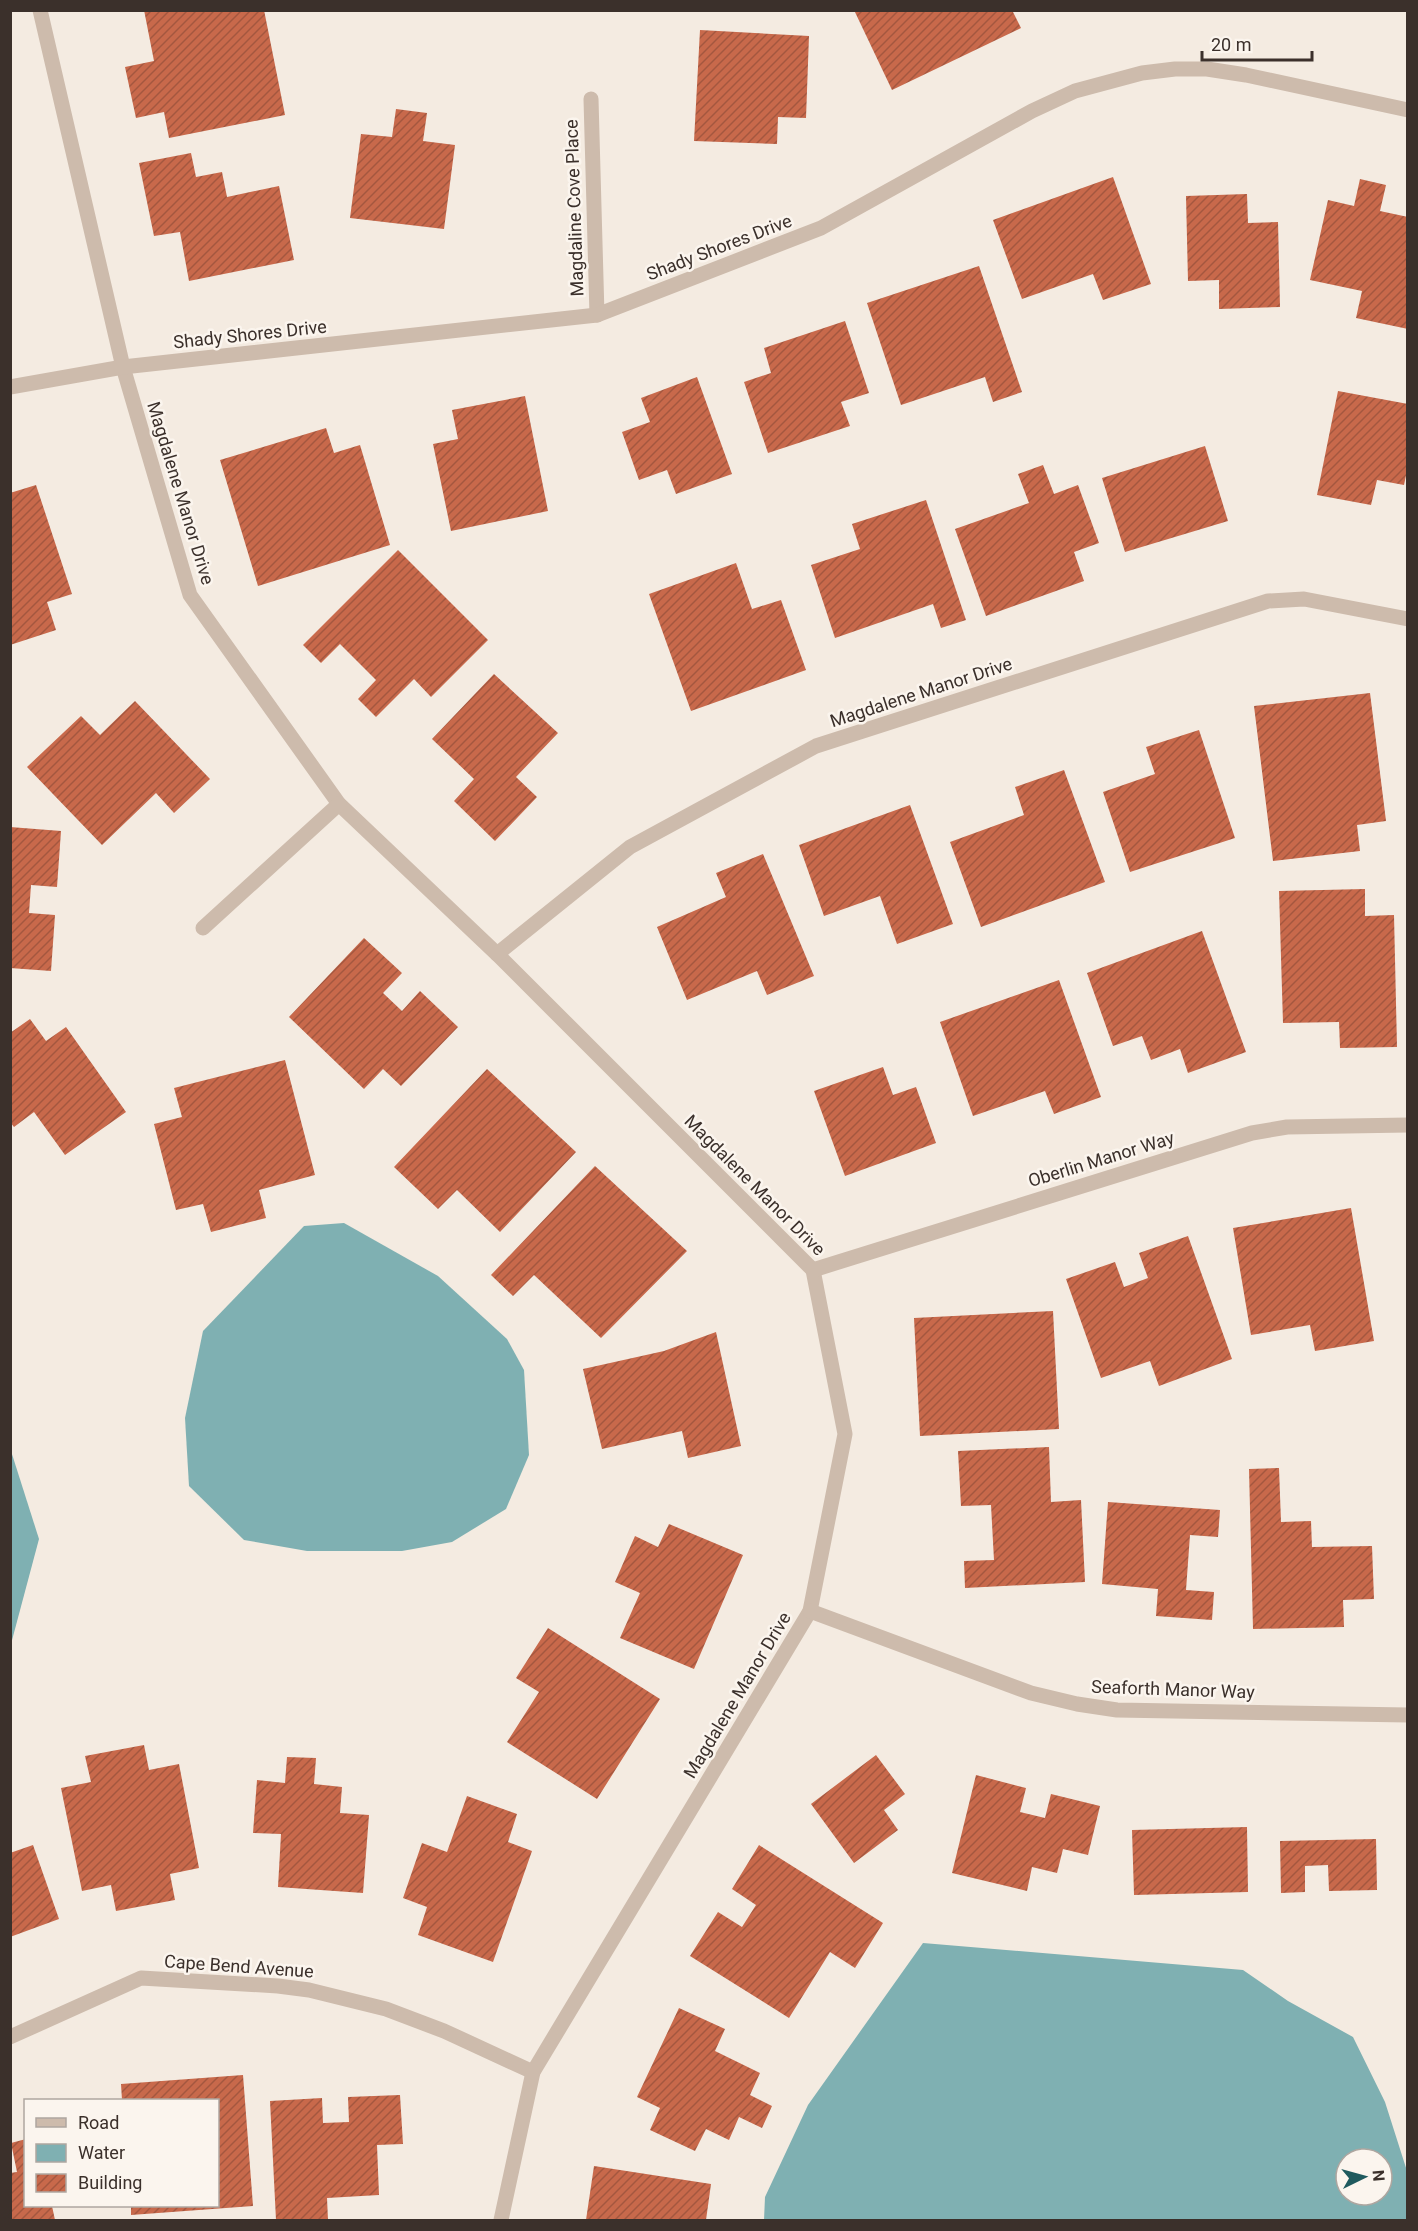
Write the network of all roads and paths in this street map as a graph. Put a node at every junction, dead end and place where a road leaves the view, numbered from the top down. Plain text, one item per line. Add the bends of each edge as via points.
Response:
1 (40, 10) edge
2 (591, 99) dead end
3 (1407, 110) edge
4 (597, 315) junction
5 (123, 367) junction
6 (10, 387) edge
7 (1407, 619) edge
8 (339, 804) junction
9 (203, 927) dead end
10 (497, 954) junction
11 (1407, 1125) edge
12 (813, 1270) junction
13 (810, 1611) junction
14 (1407, 1715) edge
15 (10, 2037) edge
16 (533, 2072) junction
17 (501, 2220) edge

1 - 5 street, Magdalene Manor Drive
2 - 4 street, Magdaline Cove Place
3 - 4 street, Shady Shores Drive via 1207,69 1175,69 1119,78 1075,91 1032,111 821,228
4 - 5 street, Shady Shores Drive
5 - 6 street, Shady Shores Drive
5 - 8 street, Magdalene Manor Drive via 190,595
7 - 10 street, Magdalene Manor Drive via 1304,599 1268,602 816,746 630,847
8 - 9 street
8 - 10 street, Magdalene Manor Drive
10 - 12 street, Magdalene Manor Drive
11 - 12 street, Oberlin Manor Way via 1307,1126 1252,1133
12 - 13 street, Magdalene Manor Drive via 845,1434
13 - 14 street, Seaforth Manor Way via 1030,1693 1077,1704 1117,1710
13 - 16 street, Magdalene Manor Drive
15 - 16 street, Cape Bend Avenue via 141,1978 278,1986 386,2009
16 - 17 street, Magdalene Manor Drive

